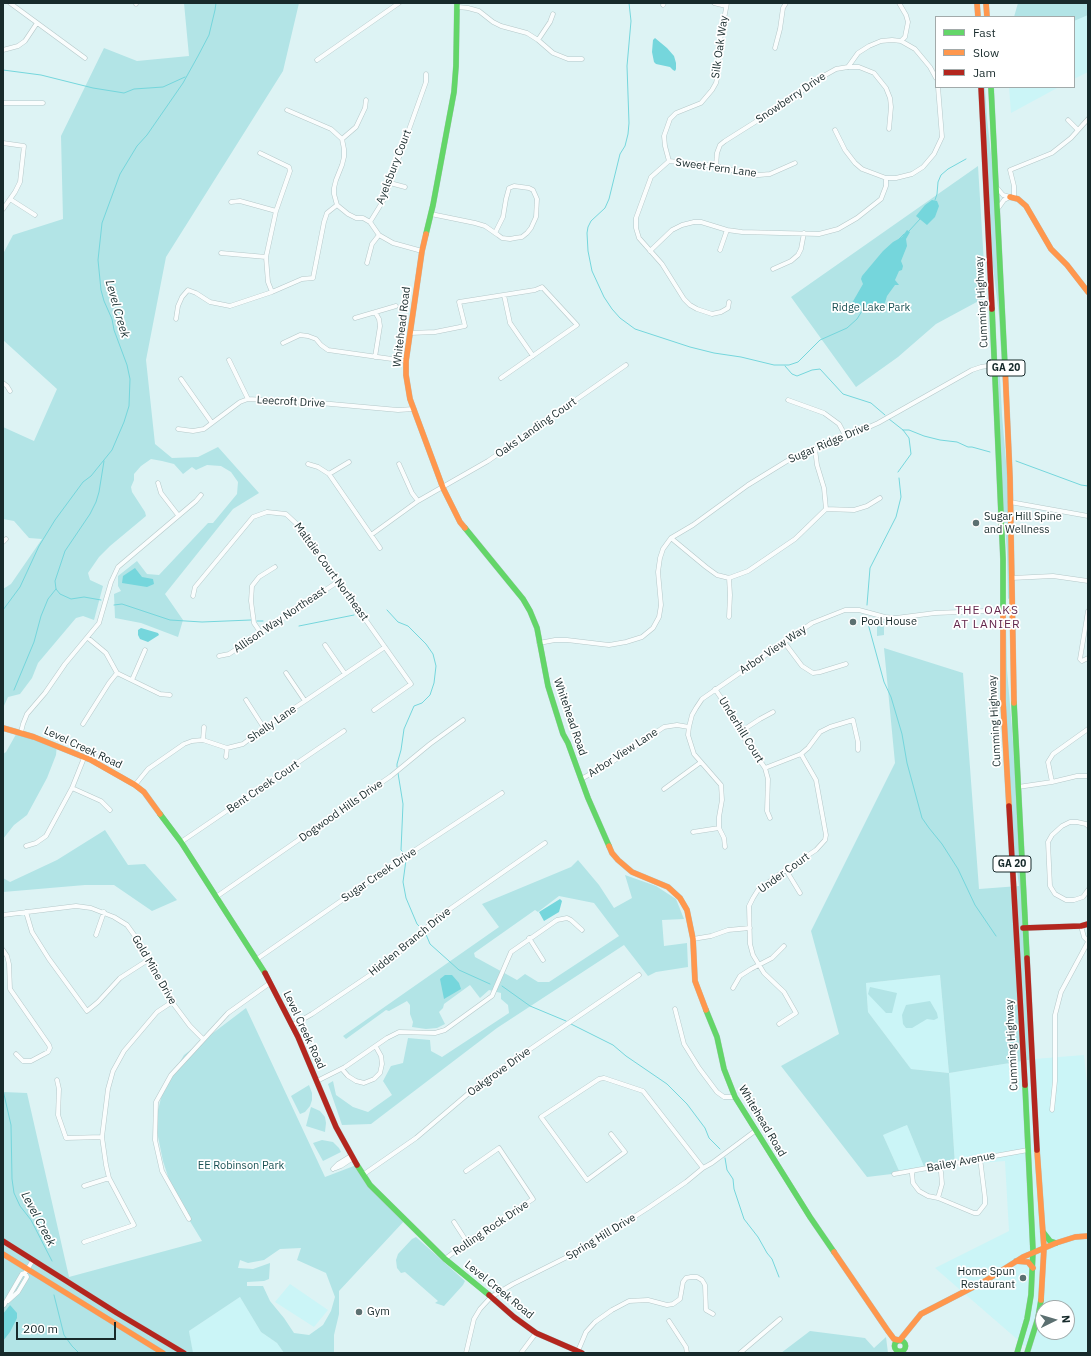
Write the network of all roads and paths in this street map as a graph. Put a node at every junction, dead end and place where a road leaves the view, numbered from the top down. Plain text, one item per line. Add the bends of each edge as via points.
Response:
1 (10, 3) edge
2 (399, 3) edge
3 (714, 3) edge
4 (786, 3) edge
5 (899, 3) edge
6 (977, 3) edge
7 (986, 3) edge
8 (727, 4) edge
9 (457, 5) edge
10 (553, 14) dead end
11 (978, 16) edge
12 (987, 16) edge
13 (37, 23) junction
14 (538, 40) junction
15 (901, 41) junction
16 (775, 48) dead end
17 (3, 50) edge
18 (85, 58) dead end
19 (582, 59) dead end
20 (317, 60) dead end
21 (848, 67) junction
22 (426, 74) dead end
23 (935, 76) edge
24 (938, 88) edge
25 (981, 88) edge
26 (991, 88) edge
27 (366, 100) dead end
28 (3, 103) edge
29 (43, 103) dead end
30 (287, 110) dead end
31 (1088, 119) edge
32 (1068, 120) dead end
33 (889, 129) dead end
34 (835, 130) dead end
35 (1078, 130) junction
36 (342, 139) junction
37 (3, 143) edge
38 (260, 154) dead end
39 (669, 161) junction
40 (795, 163) dead end
41 (716, 166) junction
42 (886, 178) junction
43 (390, 183) junction
44 (997, 187) junction
45 (404, 188) dead end
46 (1012, 197) junction
47 (10, 199) junction
48 (231, 202) dead end
49 (337, 205) junction
50 (3, 209) edge
51 (998, 210) junction
52 (276, 211) junction
53 (431, 214) junction
54 (35, 215) dead end
55 (370, 222) junction
56 (727, 230) junction
57 (495, 233) junction
58 (804, 234) junction
59 (379, 235) junction
60 (720, 250) dead end
61 (422, 251) junction
62 (650, 251) junction
63 (220, 253) dead end
64 (266, 257) junction
65 (367, 263) dead end
66 (773, 269) dead end
67 (272, 292) junction
68 (1088, 292) edge
69 (504, 295) junction
70 (730, 302) dead end
71 (396, 306) dead end
72 (375, 312) junction
73 (355, 318) dead end
74 (176, 319) dead end
75 (410, 332) junction
76 (283, 343) dead end
77 (533, 356) junction
78 (375, 357) junction
79 (229, 360) dead end
80 (406, 361) junction
81 (1006, 363) junction
82 (626, 364) dead end
83 (995, 364) junction
84 (501, 378) dead end
85 (181, 379) dead end
86 (3, 384) edge
87 (10, 391) dead end
88 (248, 399) junction
89 (788, 400) dead end
90 (414, 409) junction
91 (212, 423) junction
92 (178, 429) dead end
93 (846, 437) junction
94 (815, 449) junction
95 (349, 462) dead end
96 (308, 464) dead end
97 (400, 464) dead end
98 (329, 474) junction
99 (158, 483) dead end
100 (443, 488) junction
101 (201, 495) dead end
102 (880, 498) dead end
103 (418, 501) junction
104 (1010, 502) junction
105 (826, 509) junction
106 (178, 516) junction
107 (1088, 516) edge
108 (371, 535) junction
109 (671, 538) junction
110 (380, 548) dead end
111 (275, 567) dead end
112 (729, 578) junction
113 (1012, 578) junction
114 (338, 581) junction
115 (1088, 581) edge
116 (193, 596) dead end
117 (1012, 610) junction
118 (1002, 611) junction
119 (1088, 611) edge
120 (729, 617) dead end
121 (261, 633) junction
122 (88, 638) junction
123 (784, 642) junction
124 (540, 643) junction
125 (325, 645) dead end
126 (385, 647) junction
127 (145, 650) dead end
128 (219, 656) dead end
129 (1088, 658) edge
130 (846, 664) dead end
131 (117, 673) junction
132 (286, 674) dead end
133 (345, 674) junction
134 (132, 680) junction
135 (715, 689) junction
136 (170, 695) dead end
137 (246, 700) dead end
138 (305, 701) junction
139 (374, 710) dead end
140 (773, 712) dead end
141 (463, 720) dead end
142 (83, 724) dead end
143 (204, 727) dead end
144 (689, 727) junction
145 (3, 728) edge
146 (264, 728) junction
147 (1088, 729) edge
148 (344, 731) dead end
149 (21, 732) junction
150 (740, 732) junction
151 (203, 740) junction
152 (227, 748) junction
153 (858, 750) dead end
154 (801, 754) junction
155 (226, 757) dead end
156 (84, 758) junction
157 (701, 762) junction
158 (765, 768) junction
159 (1088, 776) edge
160 (581, 779) junction
161 (1052, 782) junction
162 (135, 784) junction
163 (1018, 787) junction
164 (72, 788) junction
165 (664, 789) dead end
166 (502, 793) dead end
167 (110, 810) dead end
168 (770, 818) dead end
169 (1088, 826) edge
170 (720, 828) junction
171 (693, 832) dead end
172 (181, 842) junction
173 (545, 843) dead end
174 (26, 846) dead end
175 (725, 847) dead end
176 (786, 870) junction
177 (1088, 890) edge
178 (800, 893) dead end
179 (216, 897) junction
180 (26, 912) junction
181 (104, 912) junction
182 (3, 915) edge
183 (1088, 924) edge
184 (1081, 926) junction
185 (750, 928) junction
186 (1026, 928) junction
187 (1017, 929) junction
188 (582, 930) dead end
189 (96, 935) dead end
190 (529, 938) junction
191 (693, 939) junction
192 (1088, 942) edge
193 (784, 946) dead end
194 (3, 950) edge
195 (257, 959) junction
196 (148, 960) junction
197 (543, 960) dead end
198 (759, 966) junction
199 (638, 975) dead end
200 (270, 983) junction
201 (733, 988) dead end
202 (172, 1002) junction
203 (675, 1009) dead end
204 (779, 1024) dead end
205 (293, 1025) junction
206 (203, 1039) junction
207 (376, 1047) junction
208 (16, 1054) dead end
209 (342, 1069) junction
210 (57, 1080) dead end
211 (317, 1081) junction
212 (735, 1097) junction
213 (1052, 1110) dead end
214 (755, 1131) junction
215 (610, 1134) dead end
216 (102, 1137) junction
217 (1028, 1150) junction
218 (980, 1158) junction
219 (936, 1166) junction
220 (703, 1168) junction
221 (466, 1171) dead end
222 (913, 1171) junction
223 (364, 1174) junction
224 (894, 1174) dead end
225 (109, 1178) junction
226 (84, 1186) dead end
227 (938, 1198) junction
228 (189, 1218) dead end
229 (454, 1222) dead end
230 (1042, 1230) junction
231 (1088, 1236) edge
232 (3, 1241) edge
233 (84, 1242) dead end
234 (467, 1242) junction
235 (1056, 1243) junction
236 (1044, 1248) junction
237 (1033, 1251) junction
238 (3, 1254) edge
239 (445, 1259) junction
240 (33, 1260) junction
241 (1016, 1261) junction
242 (1032, 1268) junction
243 (26, 1271) junction
244 (492, 1297) junction
245 (4, 1305) edge
246 (713, 1314) dead end
247 (780, 1319) dead end
248 (669, 1321) dead end
249 (907, 1332) junction
250 (536, 1333) junction
251 (897, 1347) edge
252 (580, 1352) edge
253 (163, 1353) edge
254 (184, 1353) edge
255 (466, 1353) edge
256 (521, 1353) edge
257 (687, 1353) edge
258 (742, 1353) edge
259 (1017, 1353) edge
260 (1027, 1353) edge

1 - 13 street
2 - 20 street
3 - 8 street
4 - 16 street
5 - 15 street via 908,22 905,37
6 - 11 main road
7 - 12 main road
8 - 39 street, Silk Oak Way via 719,46 716,83 700,102 670,118 664,136
9 - 14 street via 479,11 501,26 527,33
9 - 53 main road, Whitehead Road via 454,92
10 - 14 street
13 - 17 street via 25,41
13 - 18 street
14 - 19 street via 553,53 568,59
15 - 21 street via 881,41 869,46 858,53
15 - 23 street via 915,49
21 - 33 street, Snowberry Drive via 859,67 874,73 886,88 891,107
21 - 41 street, Snowberry Drive via 836,69 820,78 779,108 725,141 717,153
22 - 43 street, Ayelsbury Court via 426,82
24 - 42 street via 942,137 934,154 923,167 912,174
25 - 83 main road, Cumming Highway / GA 20
26 - 44 main road, Cumming Highway / GA 20
27 - 36 street via 356,127
28 - 29 street
30 - 36 street via 331,129
31 - 35 street
32 - 35 street
34 - 42 street via 855,164 862,170
35 - 46 street via 1052,153 1010,170 1014,186
36 - 49 street via 344,157 334,188
37 - 47 street via 24,146 20,182
38 - 52 street via 289,167 290,171
39 - 41 street, Sweet Fern Lane
39 - 62 street, Sweet Fern Lane via 651,176 636,218 639,238
40 - 41 street, Sweet Fern Lane via 770,174 759,175
42 - 58 street via 881,199 857,218 838,229 819,234
43 - 45 street
43 - 55 street, Ayelsbury Court
44 - 46 street via 1000,193
44 - 51 main road, Cumming Highway / GA 20
46 - 51 street via 1001,202
46 - 68 main road via 1028,208 1051,249
47 - 50 street
47 - 54 street
48 - 52 street via 240,201
49 - 55 street via 348,214
49 - 67 street via 327,213 313,278 302,279
51 - 81 main road, Cumming Highway / GA 20
52 - 64 street
53 - 57 street via 475,223
53 - 61 main road, Whitehead Road
55 - 59 street
56 - 58 street
56 - 60 street
56 - 62 street via 701,222 689,223 672,230
57 - 57 street via 502,238 510,239 522,237 527,233 536,216 537,199 533,190 514,186 510,188 503,217
58 - 66 street via 798,255
59 - 61 street via 393,243
59 - 65 street via 372,244
61 - 75 main road, Whitehead Road
62 - 70 street, Sweet Fern Lane via 690,305 712,314 728,308
63 - 64 street
64 - 67 street via 268,282
67 - 74 street via 230,306 210,302 196,292 188,290 178,306
69 - 75 street via 459,302 465,326 435,332
69 - 77 street via 510,323
69 - 77 street via 542,287 577,325
71 - 72 street
72 - 73 street
72 - 78 street via 380,319
75 - 80 main road, Whitehead Road
76 - 78 street via 300,335 308,336 316,339 328,350
77 - 84 street
78 - 80 street
79 - 88 street
80 - 90 main road, Whitehead Road via 406,375
81 - 83 street, Sugar Ridge Drive
81 - 104 main road, Cumming Highway / GA 20
82 - 100 street, Oaks Landing Court via 488,462
83 - 93 street, Sugar Ridge Drive via 964,374
83 - 118 main road, Cumming Highway / GA 20 via 1003,559
85 - 91 street
86 - 87 street
88 - 90 street, Leecroft Drive
88 - 91 street, Leecroft Drive
89 - 93 street via 824,413 839,424
90 - 100 main road, Whitehead Road
91 - 92 street, Leecroft Drive via 193,432
93 - 94 street, Sugar Ridge Drive
94 - 105 street
94 - 109 street, Sugar Ridge Drive via 787,461
95 - 98 street
96 - 98 street
97 - 103 street
98 - 108 street
99 - 106 street via 161,493
100 - 103 street, Oaks Landing Court
100 - 124 main road, Whitehead Road via 460,522 528,606
101 - 106 street
102 - 105 street via 854,510
103 - 108 street, Oaks Landing Court
104 - 107 street
104 - 113 main road, Cumming Highway / GA 20
105 - 112 street via 795,539 748,572
106 - 122 street via 118,567 111,582 102,617
108 - 110 street
109 - 112 street via 706,568 717,575
109 - 124 street via 660,558 659,617 653,628 642,637 609,645 567,640
111 - 121 street via 259,577 252,586 254,623
112 - 120 street
113 - 115 street via 1053,576
113 - 117 main road, Cumming Highway / GA 20
114 - 116 street, Maltdie Court Northeast via 293,520 286,514 268,512 254,517 195,587
114 - 121 street, Allison Way Northeast
114 - 126 street, Maltdie Court Northeast
117 - 118 street, Arbor View Way
117 - 163 main road, Cumming Highway / GA 20
118 - 123 street, Arbor View Way via 935,613 896,618 860,610 845,610 812,623
118 - 187 main road, Cumming Highway / GA 20 via 1003,701
119 - 129 street via 1080,659 1082,662
121 - 128 street, Allison Way Northeast via 229,654
122 - 131 street via 106,654
122 - 149 street via 27,714
123 - 130 street via 802,666 812,673
123 - 135 street, Arbor View Way
124 - 160 main road, Whitehead Road via 548,686
125 - 133 street
126 - 133 street, Shelly Lane
126 - 139 street, Maltdie Court Northeast via 411,684
127 - 134 street
131 - 134 street
131 - 142 street
132 - 138 street
133 - 138 street, Shelly Lane
134 - 136 street via 160,694
135 - 144 street, Arbor View Way via 702,699
135 - 150 street, Underhill Court
137 - 146 street
138 - 146 street, Shelly Lane
140 - 150 street
141 - 179 street, Dogwood Hills Drive via 391,776
143 - 151 street
144 - 157 street, Arbor View Way via 688,735 692,750
144 - 160 street, Arbor View Lane via 664,727 609,764
145 - 149 main road, Level Creek Road
146 - 152 street, Shelly Lane via 243,744
147 - 161 street via 1053,754 1048,762
148 - 172 street, Bent Creek Court
149 - 156 main road, Level Creek Road
150 - 158 street, Underhill Court
151 - 152 street
151 - 162 street via 184,744 148,769
152 - 155 street
153 - 154 street via 853,720 820,732
154 - 158 street
154 - 176 street, Under Court via 816,780 826,835 816,850
156 - 162 main road, Level Creek Road
156 - 164 street
157 - 165 street
157 - 170 street, Arbor View Way via 721,786
158 - 168 street, Underhill Court via 768,779 767,811
159 - 161 street
160 - 191 main road, Whitehead Road via 612,853 628,869 676,893 686,910
161 - 163 street
162 - 172 main road, Level Creek Road via 151,800
163 - 186 main road, Cumming Highway / GA 20
164 - 167 street via 100,801
164 - 174 street via 46,836
166 - 195 street, Sugar Creek Drive
169 - 177 street via 1070,822 1052,835 1048,842 1050,886 1055,894 1066,900 1074,900 1083,897
170 - 171 street
170 - 175 street, Arbor View Way
172 - 179 main road, Level Creek Road
173 - 205 street, Hidden Branch Drive via 437,918 373,973
176 - 178 street
176 - 185 street, Under Court via 765,884 753,898 750,906
179 - 195 main road, Level Creek Road
180 - 181 street, Gold Mine Drive via 84,906
180 - 182 street, Gold Mine Drive
180 - 196 street via 32,932 87,1011 120,978
181 - 189 street
181 - 196 street, Gold Mine Drive via 127,925
183 - 184 main road
184 - 186 main road
184 - 192 street
185 - 191 street via 728,930
185 - 198 street, Under Court via 752,955
186 - 187 main road
186 - 230 main road, Cumming Highway / GA 20
187 - 217 main road, Cumming Highway / GA 20
188 - 190 street via 567,918 557,920
190 - 197 street
190 - 207 street via 511,952 492,996 445,1030 399,1032
191 - 212 main road, Whitehead Road via 695,981 717,1037 724,1069
192 - 213 street via 1061,992 1055,1015 1055,1081
193 - 198 street
194 - 208 street via 9,964 10,989 50,1048 48,1052 32,1061 23,1061
195 - 200 main road, Level Creek Road
196 - 202 street, Gold Mine Drive
198 - 201 street via 740,976
198 - 204 street, Under Court via 784,992 796,1013
199 - 223 street, Oakgrove Drive via 482,1082 416,1138
200 - 205 main road, Level Creek Road
200 - 206 street via 228,1013
202 - 206 street, Gold Mine Drive
202 - 216 street via 157,1012 124,1051 113,1071
203 - 212 street via 684,1044 699,1068 717,1092 724,1097
205 - 211 main road, Level Creek Road
206 - 228 street via 171,1075 156,1102 155,1140 162,1172
207 - 209 street
207 - 209 street via 382,1064 380,1073 374,1079 356,1082
209 - 211 street
210 - 216 street via 58,1115 66,1138
211 - 223 main road, Level Creek Road via 336,1127
212 - 214 main road, Whitehead Road
214 - 220 street, Spring Hill Drive
214 - 251 main road, Whitehead Road
215 - 220 street via 625,1152 587,1180 541,1117 599,1078 604,1078 643,1092
216 - 225 street
217 - 218 street, Bailey Avenue
217 - 237 main road, Cumming Highway / GA 20
218 - 219 street, Bailey Avenue
218 - 227 street via 985,1204 978,1213 974,1214
219 - 222 street, Bailey Avenue
219 - 227 street via 942,1184
220 - 244 street, Spring Hill Drive via 598,1240
221 - 234 street, Rolling Rock Drive via 498,1148 533,1199
222 - 224 street, Bailey Avenue
222 - 227 street via 916,1188 928,1196
223 - 239 main road, Level Creek Road via 370,1185
225 - 226 street
225 - 233 street via 134,1225
229 - 234 street
230 - 235 main road via 1050,1241
230 - 236 main road, Cumming Highway / GA 20
231 - 235 main road
232 - 240 main road
234 - 239 street, Rolling Rock Drive
235 - 236 main road
236 - 237 main road
236 - 260 main road, Cumming Highway / GA 20 via 1038,1318
237 - 241 main road
237 - 242 main road, Cumming Highway / GA 20
238 - 243 main road
239 - 244 main road, Level Creek Road
240 - 243 street
240 - 254 main road
241 - 242 main road via 1028,1262
241 - 249 main road via 985,1281 926,1311 917,1317
242 - 259 main road, Cumming Highway / GA 20 via 1031,1295
243 - 245 street via 27,1276 18,1292
243 - 253 main road
244 - 250 main road, Level Creek Road
244 - 255 street, Spring Hill Drive via 474,1319
246 - 252 street via 706,1310 702,1280 691,1276 683,1282 680,1299 673,1304 648,1300 629,1301 612,1310 586,1332
247 - 258 street
248 - 257 street via 686,1347
249 - 251 main road
249 - 251 main road via 905,1348
250 - 252 main road, Level Creek Road
250 - 256 street

